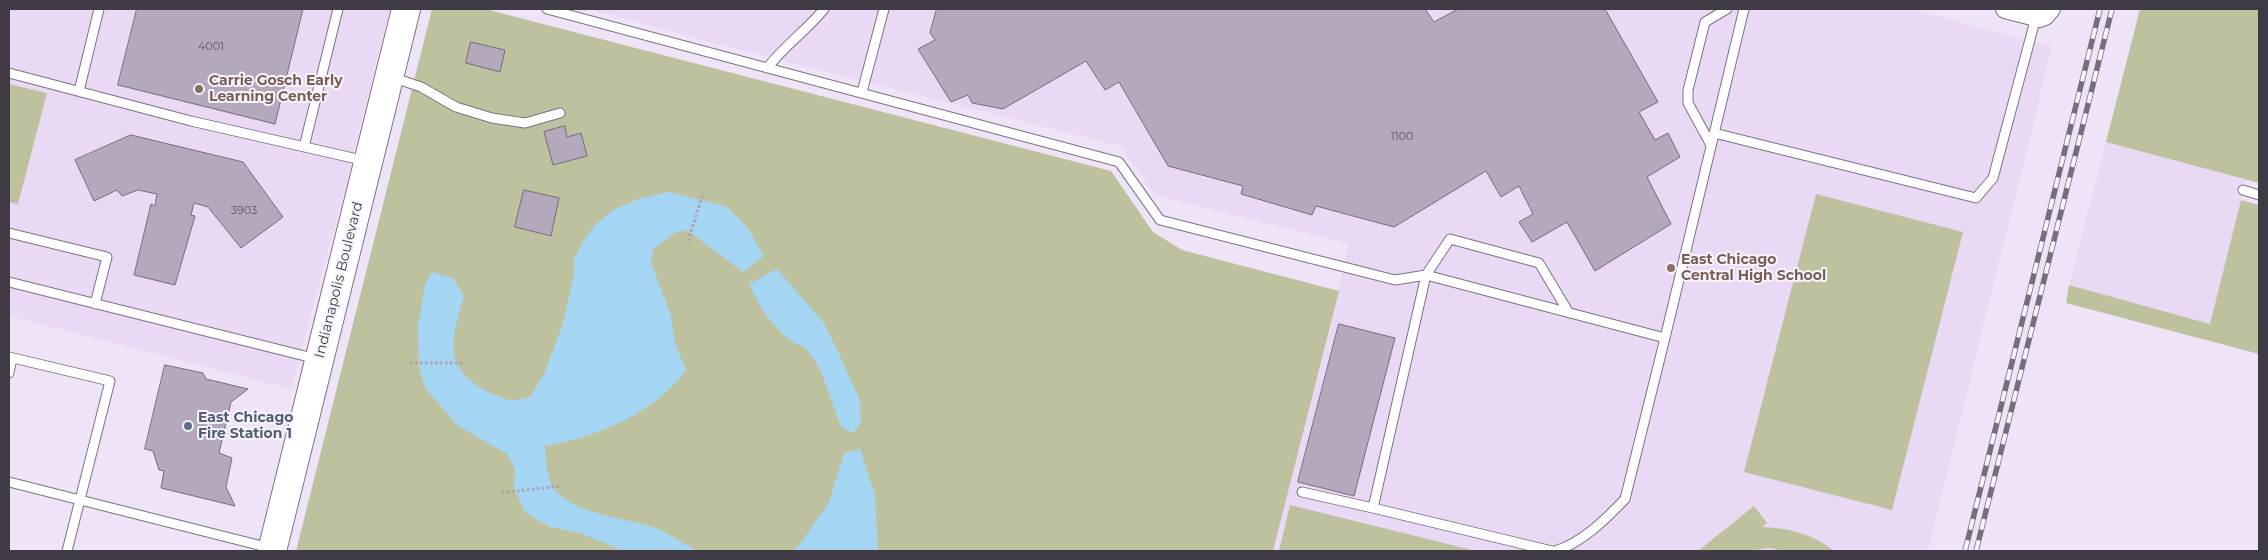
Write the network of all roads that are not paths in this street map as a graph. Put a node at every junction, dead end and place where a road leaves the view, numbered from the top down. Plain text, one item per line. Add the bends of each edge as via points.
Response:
1 (99, 9) edge
2 (338, 9) edge
3 (406, 9) edge
4 (547, 9) edge
5 (824, 9) edge
6 (884, 9) edge
7 (1727, 9) edge
8 (1744, 9) edge
9 (2005, 9) edge
10 (2042, 15) edge
11 (768, 66) junction
12 (9, 73) edge
13 (390, 76) junction
14 (79, 91) junction
15 (862, 92) junction
16 (560, 113) dead end
17 (1714, 133) junction
18 (1711, 145) junction
19 (304, 147) junction
20 (369, 162) junction
21 (2244, 190) dead end
22 (2259, 194) edge
23 (9, 233) edge
24 (1426, 275) junction
25 (9, 282) edge
26 (96, 304) junction
27 (1569, 313) junction
28 (1665, 338) junction
29 (11, 358) edge
30 (320, 359) junction
31 (9, 373) edge
32 (9, 482) edge
33 (1302, 492) dead end
34 (80, 500) junction
35 (1373, 508) junction
36 (272, 550) edge
37 (67, 551) edge
38 (1553, 551) edge

1 - 14 lane
2 - 19 lane
3 - 13 main road, Indianapolis Boulevard
4 - 11 lane
5 - 11 lane via 783,47
6 - 15 lane
7 - 18 lane via 1705,22 1688,90 1688,103
8 - 17 lane
9 - 10 street
10 - 17 lane via 1993,178 1976,198
11 - 15 lane
12 - 14 lane
13 - 16 lane via 422,87 456,108 492,118 525,124
13 - 20 main road, Indianapolis Boulevard
14 - 19 lane
15 - 24 lane via 1119,162 1160,220 1395,280
17 - 18 lane
18 - 28 lane
19 - 20 lane
20 - 30 main road, Indianapolis Boulevard
21 - 22 lane
23 - 26 lane via 107,257
24 - 27 lane
24 - 27 lane via 1450,239 1538,263
24 - 35 lane
25 - 26 lane
26 - 30 lane
27 - 28 lane
28 - 38 lane via 1625,499 1609,517 1568,548
29 - 31 lane
29 - 34 lane via 110,381
30 - 36 main road, Indianapolis Boulevard
32 - 34 lane
33 - 35 lane
34 - 36 lane
34 - 37 lane
35 - 38 lane

